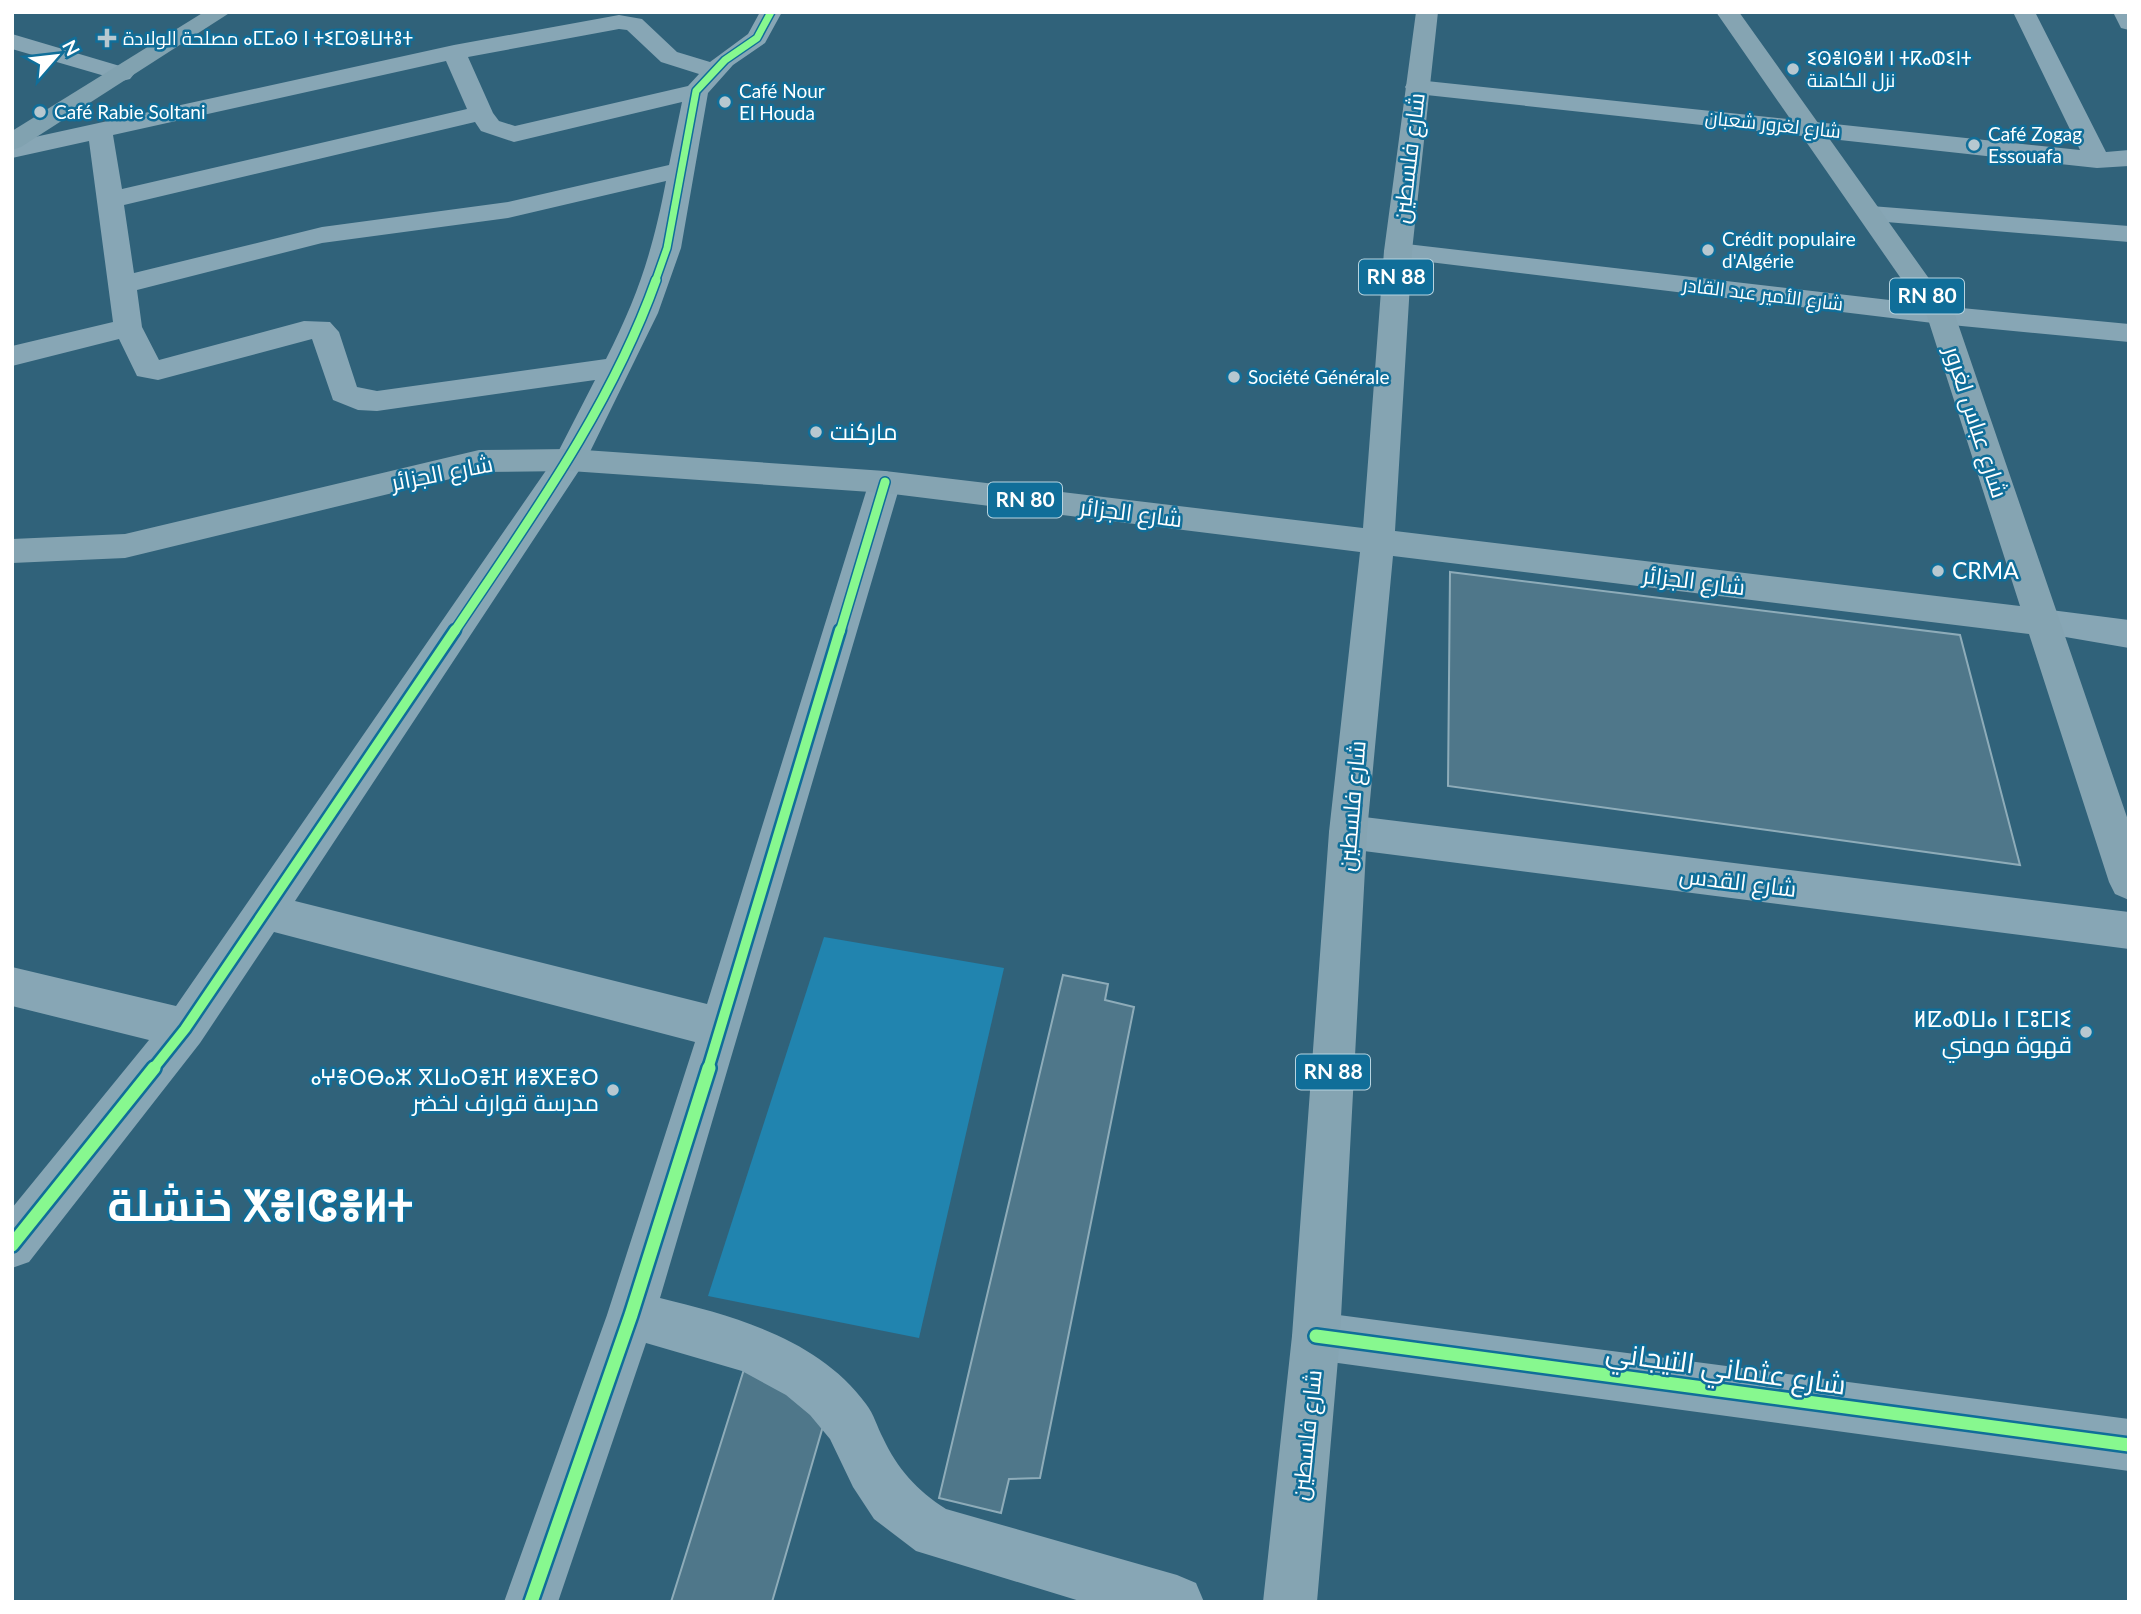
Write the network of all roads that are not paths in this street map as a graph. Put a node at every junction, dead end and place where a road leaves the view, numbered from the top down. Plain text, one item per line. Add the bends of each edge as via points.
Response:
1 (220, 12) edge
2 (771, 12) edge
3 (1427, 12) edge
4 (1727, 12) edge
5 (2024, 12) edge
6 (2124, 12) edge
7 (2129, 23) edge
8 (12, 41) edge
9 (454, 52) junction
10 (122, 74) junction
11 (705, 81) junction
12 (1417, 87) junction
13 (481, 113) junction
14 (1811, 127) junction
15 (100, 130) junction
16 (12, 142) edge
17 (12, 150) edge
18 (2129, 158) edge
19 (2097, 160) junction
20 (681, 170) junction
21 (110, 200) junction
22 (1871, 214) junction
23 (2129, 234) edge
24 (1398, 251) junction
25 (121, 285) junction
26 (1941, 316) junction
27 (128, 327) junction
28 (2129, 332) edge
29 (12, 356) edge
30 (618, 367) junction
31 (570, 460) junction
32 (885, 482) junction
33 (1378, 543) junction
34 (12, 551) edge
35 (2043, 622) junction
36 (2129, 634) edge
37 (1348, 832) junction
38 (2129, 882) edge
39 (264, 911) junction
40 (2129, 931) edge
41 (12, 986) edge
42 (721, 1028) junction
43 (185, 1029) junction
44 (12, 1245) edge
45 (631, 1315) junction
46 (1316, 1336) junction
47 (2129, 1445) edge
48 (531, 1602) edge
49 (1177, 1602) edge
50 (1290, 1602) edge

1 - 10 main road
2 - 11 street via 757,38
3 - 12 main road, شارع فلسطين / RN 88
4 - 14 main road, شارع عباس لغرور / RN 80
5 - 19 street
6 - 7 street
8 - 10 street
9 - 11 street via 629,22
9 - 13 street
9 - 15 street
10 - 16 main road
11 - 13 street via 514,134 494,129
11 - 20 street
12 - 14 street, شارع لغرور شعبان
12 - 24 main road, شارع فلسطين / RN 88
13 - 21 street
14 - 19 street, شارع لغرور شعبان
14 - 22 main road, شارع عباس لغرور / RN 80
15 - 17 street
15 - 21 street
18 - 19 street, شارع لغرور شعبان
20 - 25 street via 495,212 322,235
20 - 30 street via 667,248
21 - 25 street
22 - 23 street
22 - 26 main road, شارع عباس لغرور / RN 80
24 - 26 street, شارع الأمير عبد القادر
24 - 33 main road, شارع فلسطين / RN 88
25 - 27 street
26 - 28 street, شارع الأمير عبد القادر
26 - 35 main road, شارع عباس لغرور / RN 80
27 - 29 street
27 - 30 street via 145,367 152,370 320,329 344,393 358,400
30 - 31 street
31 - 32 main road, شارع الجزائر / RN 80
31 - 34 main road, شارع الجزائر / RN 80 via 479,461 125,546
31 - 39 street
32 - 33 main road, شارع الجزائر / RN 80
32 - 42 street
33 - 35 main road, شارع الجزائر / RN 80
33 - 37 main road, شارع فلسطين / RN 88
35 - 36 street, شارع الجزائر
35 - 38 main road, شارع عباس لغرور
37 - 40 street, شارع القدس
37 - 46 main road, شارع فلسطين / RN 88
39 - 42 street
39 - 43 street
41 - 43 street
42 - 45 street
43 - 44 street
45 - 48 street
45 - 49 street via 723,1338 774,1357 819,1390 848,1422 891,1502 935,1532
46 - 47 street, شارع عثماني التيجاني
46 - 50 main road, شارع فلسطين / RN 88

